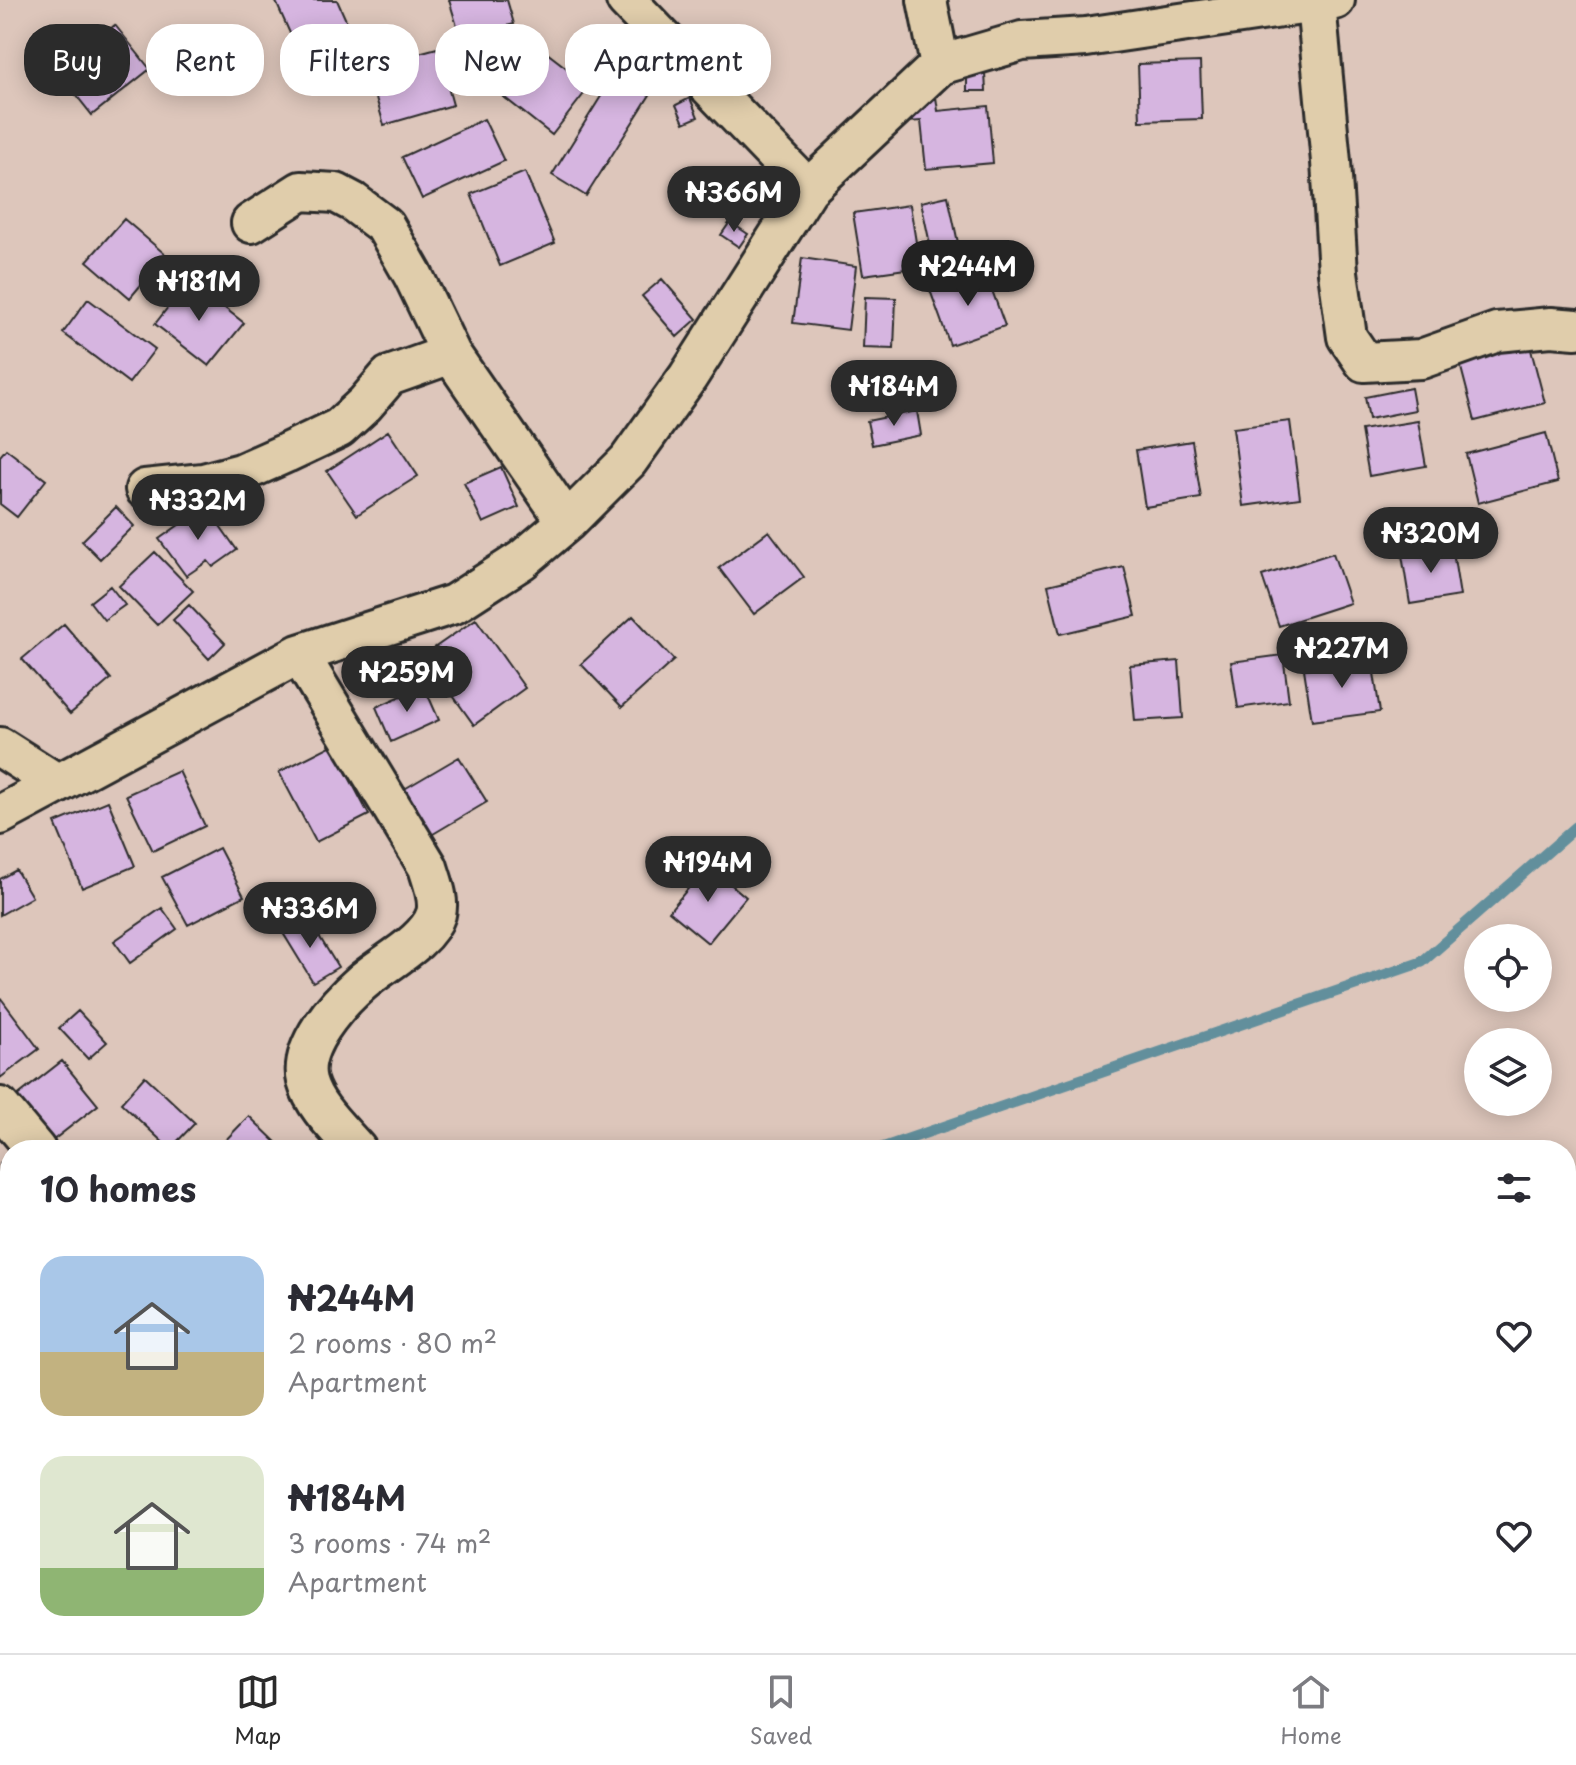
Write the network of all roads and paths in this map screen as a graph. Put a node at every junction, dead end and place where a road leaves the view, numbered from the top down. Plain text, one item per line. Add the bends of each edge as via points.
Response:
1 (626, 0) edge
2 (927, 0) edge
3 (1326, 2) edge
4 (940, 65) junction
5 (808, 189) junction
6 (251, 223) dead end
7 (1576, 329) edge
8 (451, 354) junction
9 (145, 489) dead end
10 (567, 522) junction
11 (299, 654) junction
12 (0, 747) edge
13 (58, 784) junction
14 (0, 815) edge
15 (0, 1107) edge
16 (28, 1140) edge
17 (349, 1140) edge

1 - 5 street
2 - 4 street
3 - 4 street via 1086,37 1022,41
3 - 7 street via 1341,298 1347,337 1364,362 1421,359 1497,332
4 - 5 street
5 - 10 street via 637,449
6 - 8 street via 301,191 336,193 353,202 385,226
8 - 9 street via 389,376 339,428 241,473
8 - 10 street
10 - 11 street via 522,560 454,604
11 - 13 street
11 - 17 street via 428,867 436,895 437,912 428,931 359,984 319,1030 308,1055 306,1079 315,1100
12 - 13 street
13 - 14 street
15 - 16 street

